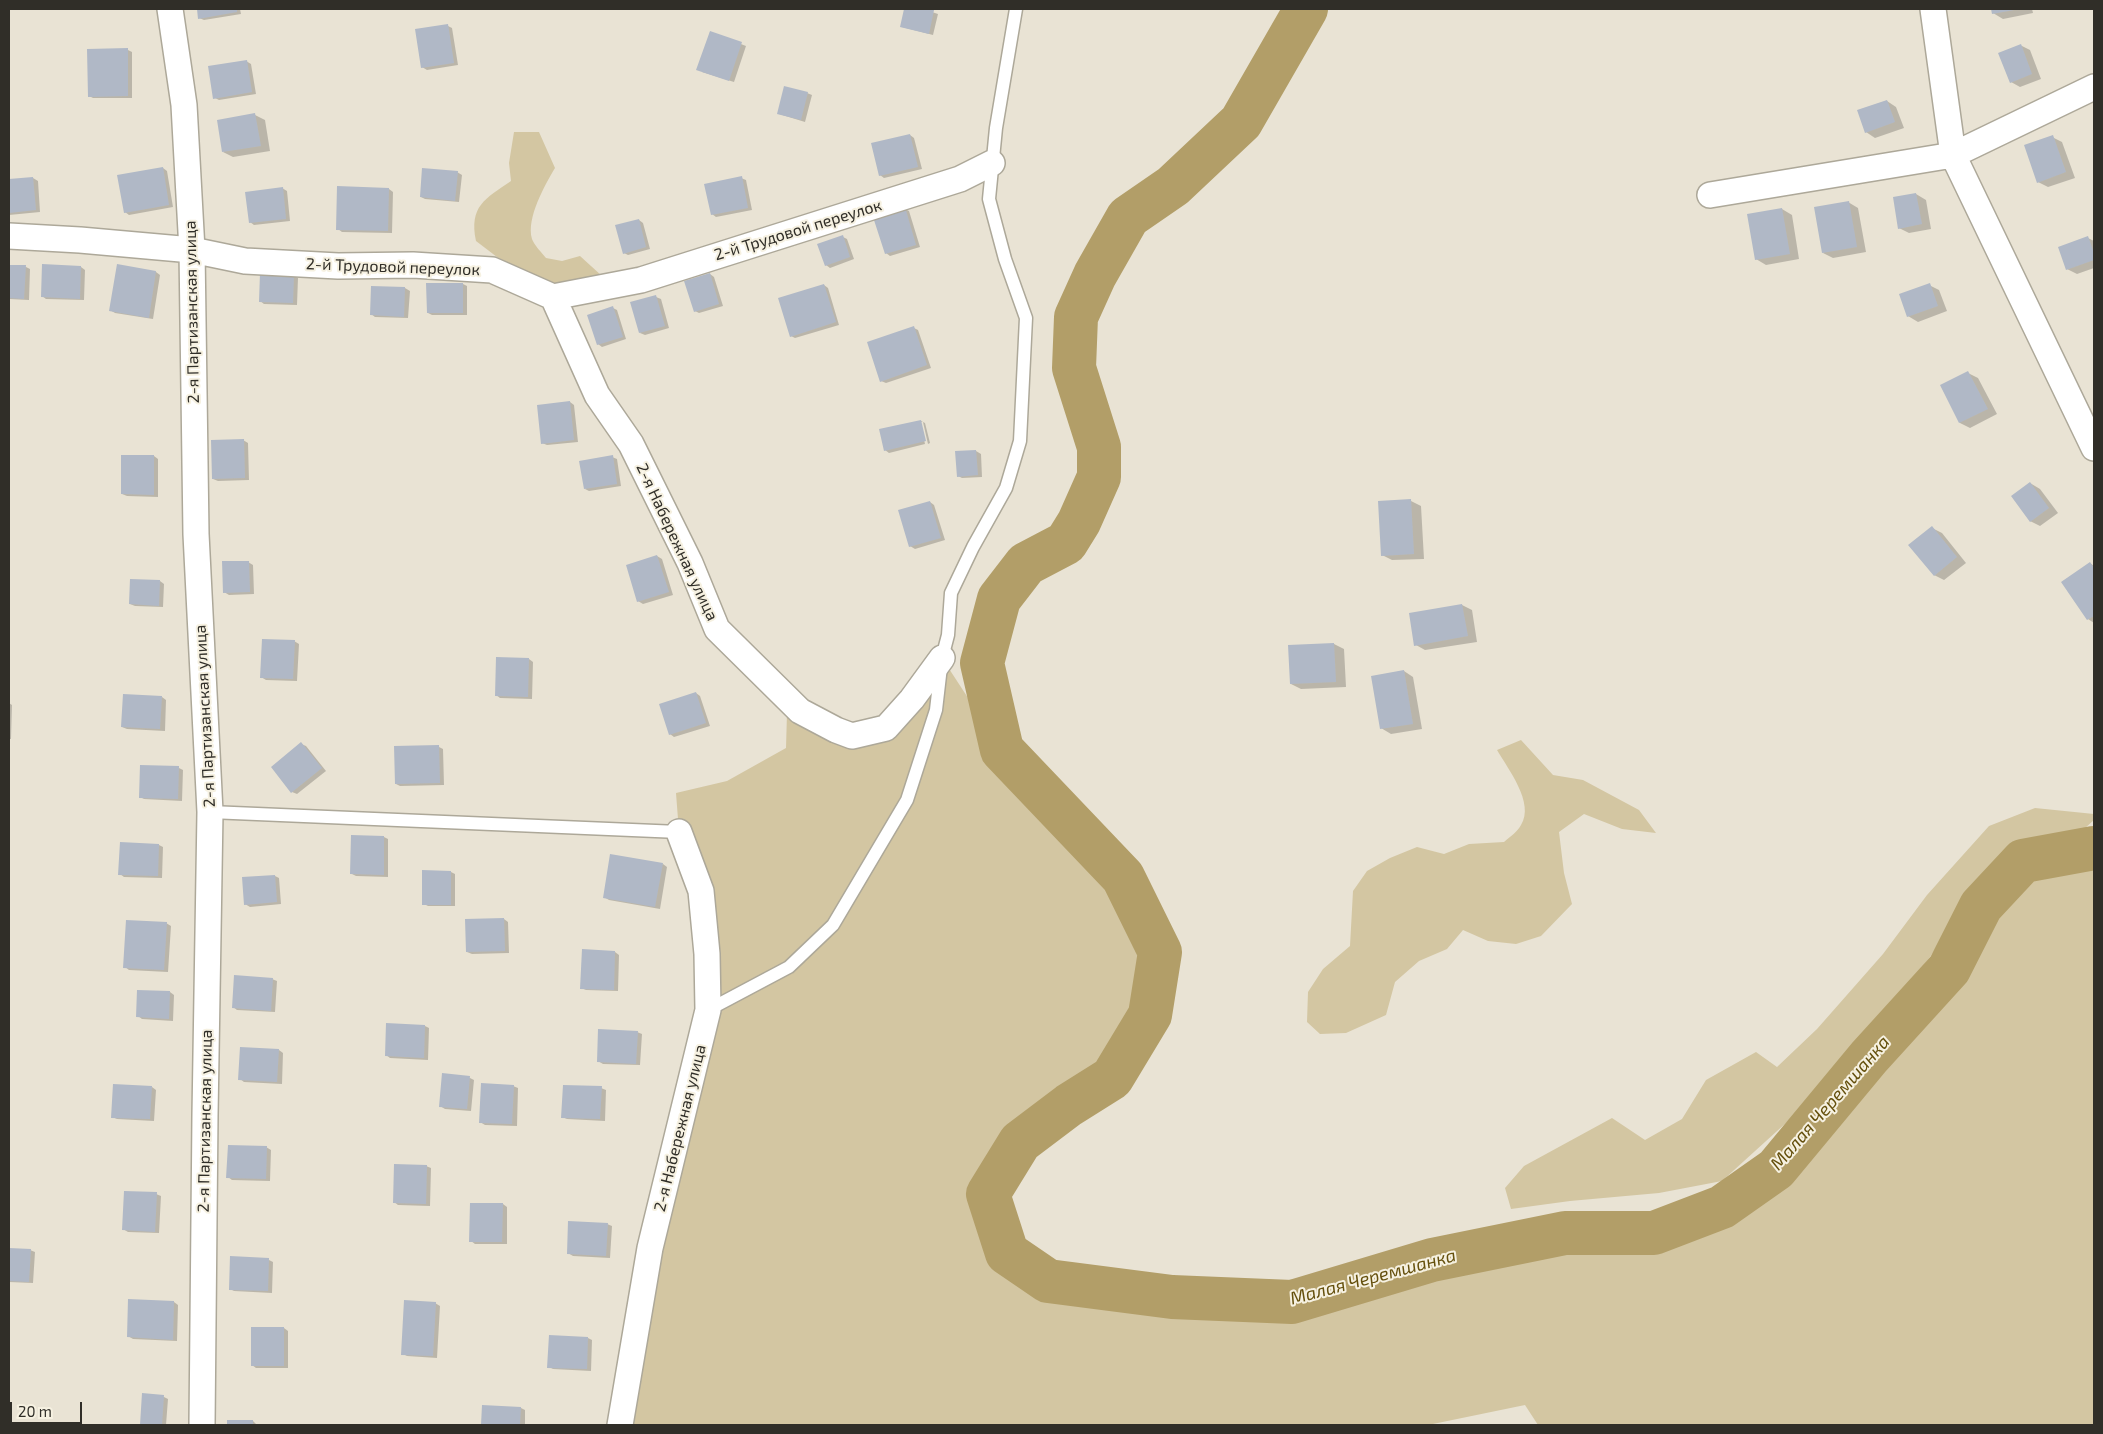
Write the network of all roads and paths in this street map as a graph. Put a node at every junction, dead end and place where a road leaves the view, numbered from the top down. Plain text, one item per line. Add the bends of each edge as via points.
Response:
1 (170, 9) edge
2 (1016, 9) edge
3 (1933, 9) edge
4 (2094, 87) edge
5 (1953, 155) junction
6 (992, 164) junction
7 (1710, 195) dead end
8 (9, 236) edge
9 (192, 250) junction
10 (553, 297) junction
11 (2094, 448) edge
12 (942, 658) junction
13 (210, 812) junction
14 (679, 832) joint
15 (708, 1010) junction
16 (202, 1425) edge
17 (620, 1425) edge

1 - 9 street, 2-я Партизанская улица via 184,104
2 - 6 lane
3 - 5 street
4 - 5 street
5 - 7 street
5 - 11 street
6 - 10 street, 2-й Трудовой переулок via 960,179 641,280
6 - 12 lane via 989,199 1005,259 1026,318 1020,441 1006,488 952,593
8 - 9 street, 2-й Трудовой переулок
9 - 10 street, 2-й Трудовой переулок via 254,261 492,270
9 - 13 street, 2-я Партизанская улица via 196,534
10 - 12 street, 2-я Набережная улица via 597,395 631,444 690,563 717,629 800,711 852,736 886,728
12 - 15 lane via 936,710 907,800 833,925 789,966
13 - 14 lane
13 - 16 street, 2-я Партизанская улица
14 - 15 street, 2-я Набережная улица via 701,891
15 - 17 street, 2-я Набережная улица via 650,1248

